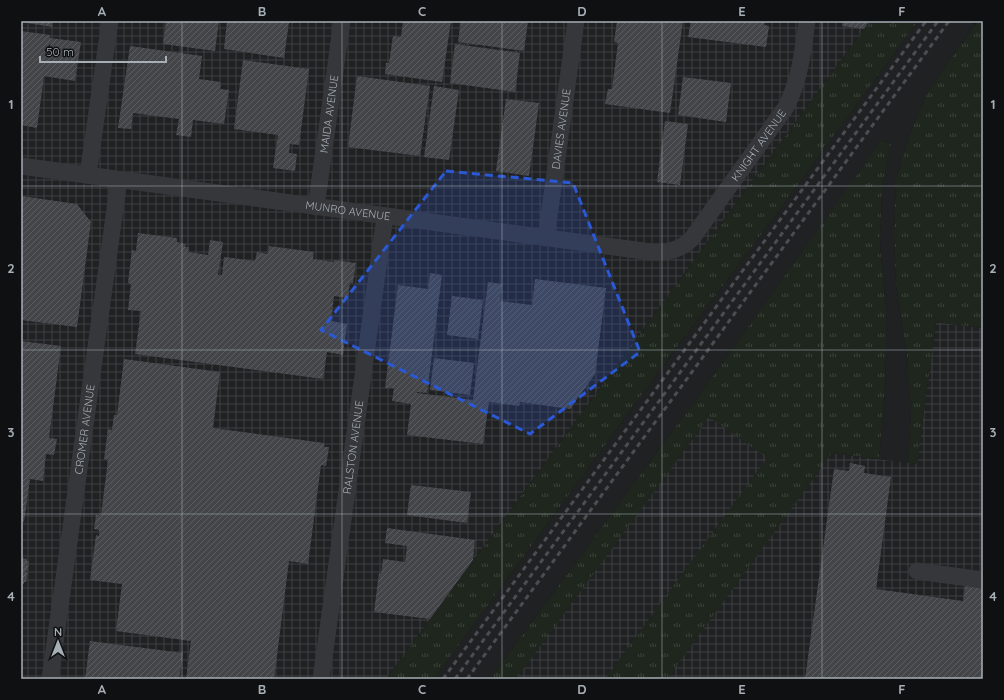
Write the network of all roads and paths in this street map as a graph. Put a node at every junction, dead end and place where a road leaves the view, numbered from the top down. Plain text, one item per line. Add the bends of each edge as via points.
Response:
1 (110, 21) edge
2 (342, 21) edge
3 (576, 21) edge
4 (807, 21) edge
5 (21, 166) edge
6 (88, 175) junction
7 (119, 180) junction
8 (316, 207) junction
9 (385, 216) junction
10 (546, 238) junction
11 (674, 250) joint
12 (918, 571) dead end
13 (983, 580) edge
14 (50, 679) edge
15 (321, 679) edge

1 - 6 street
2 - 8 street, MAIDA AVENUE
3 - 10 street, DAVIES AVENUE
4 - 11 street, KNIGHT AVENUE via 800,69 786,107 693,236 685,245
5 - 6 street, MUNRO AVENUE
6 - 7 street, MUNRO AVENUE
7 - 8 street, MUNRO AVENUE
7 - 14 street, CROMER AVENUE
8 - 9 street, MUNRO AVENUE
9 - 10 street, MUNRO AVENUE
9 - 15 street, RALSTON AVENUE
10 - 11 street, MUNRO AVENUE via 661,253
12 - 13 street

